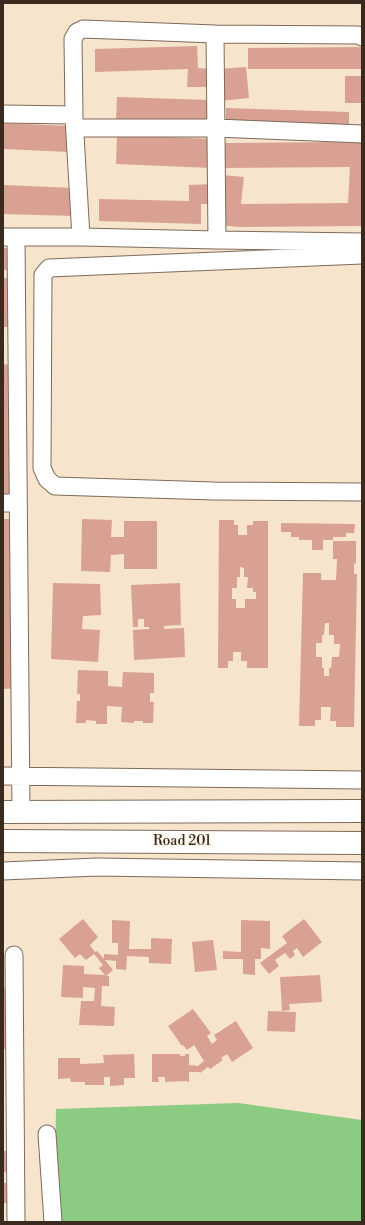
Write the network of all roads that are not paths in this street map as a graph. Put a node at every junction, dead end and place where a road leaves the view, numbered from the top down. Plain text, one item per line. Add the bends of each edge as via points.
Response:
1 (215, 34) junction
2 (362, 37) edge
3 (3, 114) edge
4 (75, 121) junction
5 (216, 128) junction
6 (362, 134) edge
7 (9, 237) edge
8 (81, 237) junction
9 (217, 240) junction
10 (362, 242) edge
11 (362, 256) edge
12 (10, 362) edge
13 (362, 492) edge
14 (10, 503) edge
15 (3, 776) edge
16 (21, 776) junction
17 (362, 780) edge
18 (362, 811) edge
19 (12, 812) edge
20 (3, 841) edge
21 (362, 842) edge
22 (3, 871) edge
23 (362, 871) edge
24 (14, 955) dead end
25 (47, 1134) dead end
26 (16, 1222) edge
27 (53, 1222) edge

1 - 2 street
1 - 4 street via 83,29 77,32 73,39
1 - 5 street
3 - 4 street
4 - 5 street
4 - 8 street
5 - 6 street
5 - 9 street
7 - 8 street
7 - 12 street
8 - 9 street
9 - 10 street
11 - 13 street via 49,268 43,275 42,460 42,468 47,479 55,486
12 - 14 street
14 - 16 street
15 - 16 street
16 - 17 street
16 - 19 street
18 - 19 main road
20 - 21 main road, Road 201
22 - 23 street via 97,867
24 - 26 street
25 - 27 street

